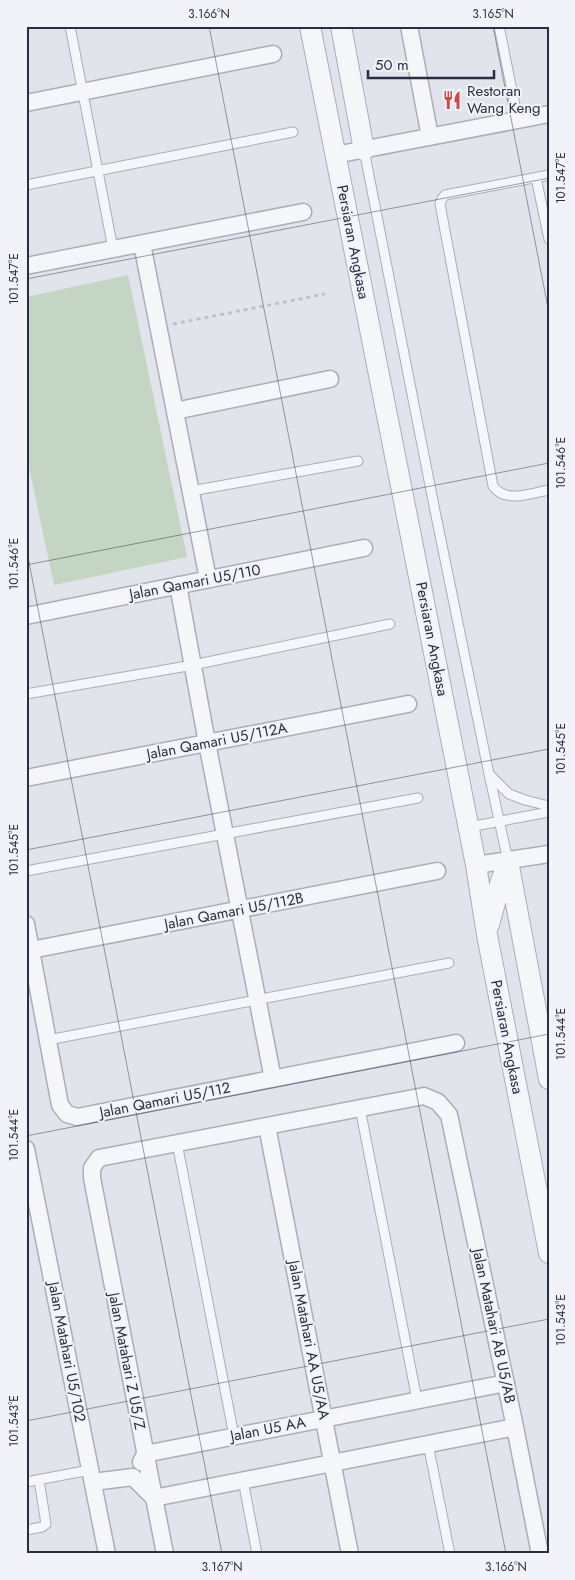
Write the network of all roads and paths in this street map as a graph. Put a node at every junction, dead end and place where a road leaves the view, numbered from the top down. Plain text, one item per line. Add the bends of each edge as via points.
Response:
1 (70, 26) edge
2 (310, 26) edge
3 (341, 26) edge
4 (409, 26) edge
5 (499, 26) edge
6 (273, 54) dead end
7 (82, 92) junction
8 (26, 103) edge
9 (549, 114) edge
10 (518, 120) junction
11 (293, 132) dead end
12 (430, 137) junction
13 (364, 150) junction
14 (335, 156) junction
15 (98, 171) junction
16 (549, 175) edge
17 (536, 178) junction
18 (26, 185) edge
19 (303, 212) dead end
20 (549, 240) edge
21 (142, 244) junction
22 (113, 249) junction
23 (26, 266) edge
24 (325, 294) dead end
25 (158, 327) junction
26 (330, 379) dead end
27 (175, 411) junction
28 (358, 460) dead end
29 (549, 490) edge
30 (191, 491) junction
31 (364, 548) dead end
32 (208, 579) junction
33 (178, 585) junction
34 (26, 616) edge
35 (390, 624) dead end
36 (193, 665) junction
37 (26, 694) edge
38 (408, 704) dead end
39 (207, 743) junction
40 (489, 774) junction
41 (26, 778) edge
42 (418, 798) dead end
43 (549, 806) edge
44 (549, 812) edge
45 (500, 821) junction
46 (469, 827) junction
47 (226, 835) junction
48 (549, 854) edge
49 (508, 861) junction
50 (476, 865) junction
51 (26, 871) edge
52 (437, 871) dead end
53 (240, 910) junction
54 (26, 924) edge
55 (487, 935) junction
56 (31, 950) junction
57 (449, 964) dead end
58 (257, 999) junction
59 (48, 1040) junction
60 (456, 1043) dead end
61 (549, 1078) edge
62 (273, 1079) junction
63 (360, 1108) junction
64 (267, 1126) junction
65 (176, 1143) junction
66 (26, 1150) edge
67 (29, 1174) edge
68 (549, 1253) edge
69 (506, 1383) junction
70 (417, 1400) junction
71 (324, 1418) junction
72 (515, 1427) junction
73 (234, 1436) junction
74 (428, 1444) junction
75 (145, 1454) junction
76 (333, 1462) junction
77 (92, 1476) junction
78 (133, 1477) junction
79 (39, 1480) junction
80 (243, 1480) junction
81 (26, 1482) edge
82 (154, 1498) junction
83 (26, 1530) edge
84 (107, 1554) edge
85 (165, 1554) edge
86 (257, 1554) edge
87 (350, 1554) edge
88 (450, 1554) edge
89 (540, 1554) edge

1 - 7 lane
2 - 14 street, Persiaran Angkasa
3 - 13 street, Persiaran Angkasa
4 - 12 street
5 - 10 lane
6 - 7 street
7 - 8 street
7 - 15 lane
9 - 10 street
10 - 12 street
11 - 15 lane
12 - 13 street
13 - 14 street
13 - 40 lane, Persiaran Angkasa
14 - 46 street, Persiaran Angkasa
15 - 18 lane
15 - 22 lane
16 - 17 lane
17 - 20 lane
17 - 29 lane via 445,196 440,204 493,486 500,494 510,497
19 - 21 street
21 - 22 street
21 - 25 street
22 - 23 street
24 - 25 path
25 - 27 street
26 - 27 street
27 - 30 street
28 - 30 lane
30 - 32 street
31 - 32 street, Jalan Qamari U5/110
32 - 33 street, Jalan Qamari U5/110
33 - 34 street, Jalan Qamari U5/110
33 - 36 street
35 - 36 lane
36 - 37 lane
36 - 39 street
38 - 39 street, Jalan Qamari U5/112A
39 - 41 street, Jalan Qamari U5/112A
39 - 47 street
40 - 43 lane via 508,794
40 - 45 lane, Persiaran Angkasa
42 - 47 lane
44 - 45 lane
45 - 46 lane
45 - 49 lane, Persiaran Angkasa
46 - 50 street, Persiaran Angkasa
47 - 51 lane
47 - 53 street
48 - 49 street
49 - 50 street
49 - 55 street
49 - 61 street
50 - 55 street, Persiaran Angkasa
52 - 53 street, Jalan Qamari U5/112B
53 - 56 street, Jalan Qamari U5/112B
53 - 58 street
54 - 56 street, Jalan Qamari U5/112
55 - 68 street, Persiaran Angkasa
56 - 59 street, Jalan Qamari U5/112
57 - 58 lane
58 - 59 lane
58 - 62 street
59 - 62 street, Jalan Qamari U5/112 via 60,1105 67,1114 77,1117
60 - 62 street, Jalan Qamari U5/112
63 - 64 street
63 - 69 street, Jalan Matahari AB U5/AB via 424,1096 438,1102 449,1115
63 - 70 lane
64 - 65 street
64 - 71 street, Jalan Matahari AA U5/AA
65 - 73 lane
65 - 75 street, Jalan Matahari Z U5/Z via 98,1158 92,1168
66 - 67 street, Jalan Matahari U5/102
67 - 77 street, Jalan Matahari U5/102
69 - 70 street, Jalan U5 AA
69 - 72 street, Jalan Matahari AB U5/AB
70 - 71 street, Jalan U5 AA
71 - 73 street, Jalan U5 AA
71 - 76 street, Jalan Matahari AA U5/AA
72 - 74 street
72 - 89 street, Jalan Matahari AB U5/AB
73 - 75 street, Jalan U5 AA
74 - 76 street
74 - 88 lane
75 - 78 street
75 - 82 street, Jalan Matahari Z U5/Z
76 - 80 street
76 - 87 street, Jalan Matahari AA U5/AA
77 - 78 street
77 - 79 lane
77 - 84 street, Jalan Matahari U5/102
78 - 82 street
79 - 81 lane
79 - 83 lane via 46,1524
80 - 82 street
80 - 86 lane
82 - 85 street, Jalan Matahari Z U5/Z

